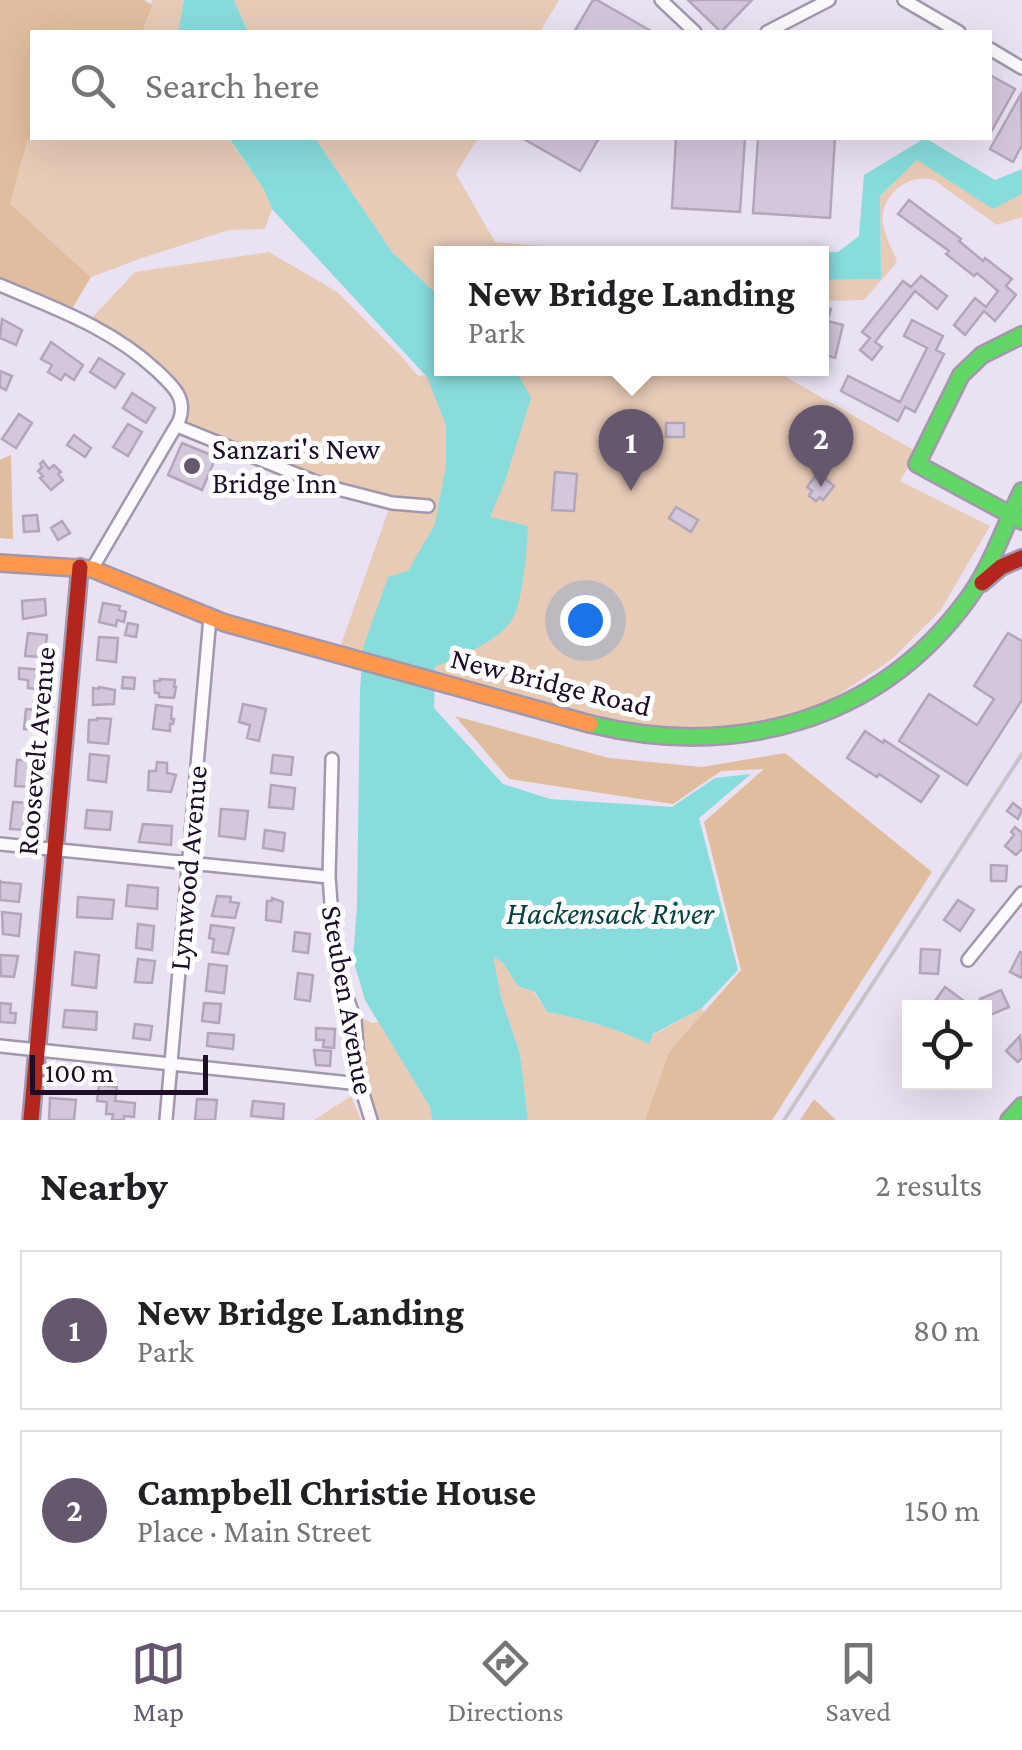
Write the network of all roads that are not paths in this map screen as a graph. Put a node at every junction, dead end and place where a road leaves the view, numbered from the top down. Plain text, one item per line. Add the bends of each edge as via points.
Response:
1 (661, 0) edge
2 (829, 0) edge
3 (904, 0) edge
4 (693, 30) edge
5 (771, 30) edge
6 (956, 30) edge
7 (992, 50) edge
8 (1022, 68) edge
9 (0, 286) edge
10 (1022, 335) edge
11 (176, 426) junction
12 (1022, 491) edge
13 (428, 506) dead end
14 (1016, 518) edge
15 (1022, 558) edge
16 (0, 564) edge
17 (86, 568) junction
18 (968, 598) junction
19 (210, 617) junction
20 (332, 759) dead end
21 (0, 844) edge
22 (56, 849) junction
23 (189, 862) junction
24 (329, 877) junction
25 (1022, 894) edge
26 (968, 960) dead end
27 (0, 1046) edge
28 (38, 1050) junction
29 (171, 1065) junction
30 (360, 1084) junction
31 (1022, 1106) edge
32 (32, 1120) edge
33 (166, 1120) edge
34 (370, 1120) edge
35 (1009, 1120) edge

1 - 4 street
2 - 5 street
3 - 6 street
7 - 8 street
9 - 11 street via 96,326 148,362 181,397
10 - 14 main road via 982,355 961,375 917,464
11 - 13 street via 326,486
11 - 17 street
12 - 14 main road, New Bridge Road
14 - 18 main road, New Bridge Road
15 - 18 main road via 1001,567
16 - 17 main road, New Bridge Road
17 - 19 main road, New Bridge Road
17 - 22 main road, Roosevelt Avenue
18 - 19 main road, New Bridge Road via 915,658 866,693 793,726 700,740 626,732
19 - 23 street, Lynwood Avenue
20 - 24 street, Steuben Avenue
21 - 22 street
22 - 23 street
22 - 28 main road, Roosevelt Avenue
23 - 24 street
23 - 29 street, Lynwood Avenue
24 - 30 street, Steuben Avenue via 338,971 355,1020
25 - 26 street
27 - 28 street
28 - 29 street
28 - 32 main road, Roosevelt Avenue
29 - 30 street
29 - 33 street, Lynwood Avenue
30 - 34 street, Steuben Avenue
31 - 35 main road

